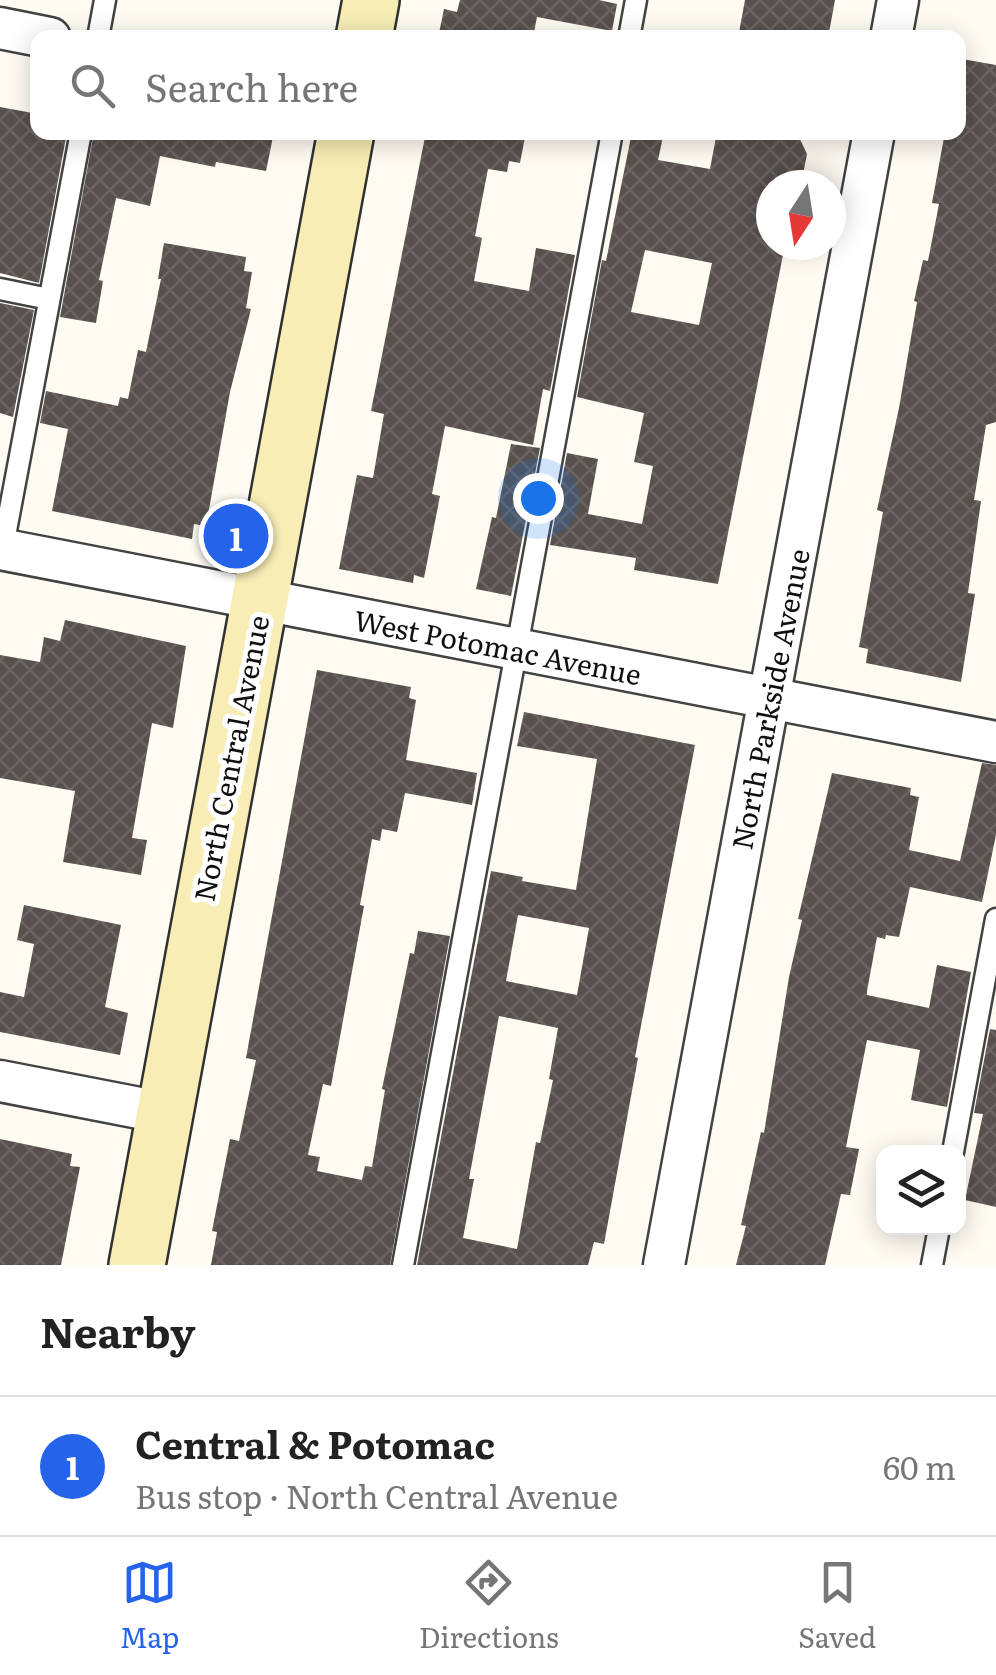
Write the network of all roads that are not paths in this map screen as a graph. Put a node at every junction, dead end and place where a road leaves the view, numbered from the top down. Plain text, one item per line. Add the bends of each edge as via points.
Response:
1 (106, 0) edge
2 (371, 0) edge
3 (636, 0) edge
4 (898, 0) edge
5 (0, 28) edge
6 (100, 30) edge
7 (365, 30) edge
8 (630, 30) edge
9 (892, 30) edge
10 (30, 34) edge
11 (79, 140) edge
12 (345, 140) edge
13 (611, 140) edge
14 (873, 140) edge
15 (0, 289) edge
16 (50, 298) junction
17 (1, 554) edge
18 (260, 599) junction
19 (517, 649) junction
20 (769, 698) junction
21 (996, 742) edge
22 (996, 919) edge
23 (0, 1081) edge
24 (165, 1113) junction
25 (954, 1145) edge
26 (938, 1235) edge
27 (136, 1265) edge
28 (403, 1265) edge
29 (664, 1265) edge
30 (932, 1265) edge

1 - 6 lane
2 - 7 street
3 - 8 lane
4 - 9 street
5 - 10 street
11 - 16 lane
12 - 18 street, North Central Avenue
13 - 19 lane
14 - 20 street, North Parkside Avenue
15 - 16 lane
16 - 17 lane
17 - 18 street, West Potomac Avenue
18 - 19 street, West Potomac Avenue
18 - 24 street, North Central Avenue
19 - 20 street, West Potomac Avenue
19 - 28 lane
20 - 21 street, West Potomac Avenue
20 - 29 street, North Parkside Avenue
22 - 25 lane
23 - 24 street
24 - 27 street, North Central Avenue
26 - 30 lane

